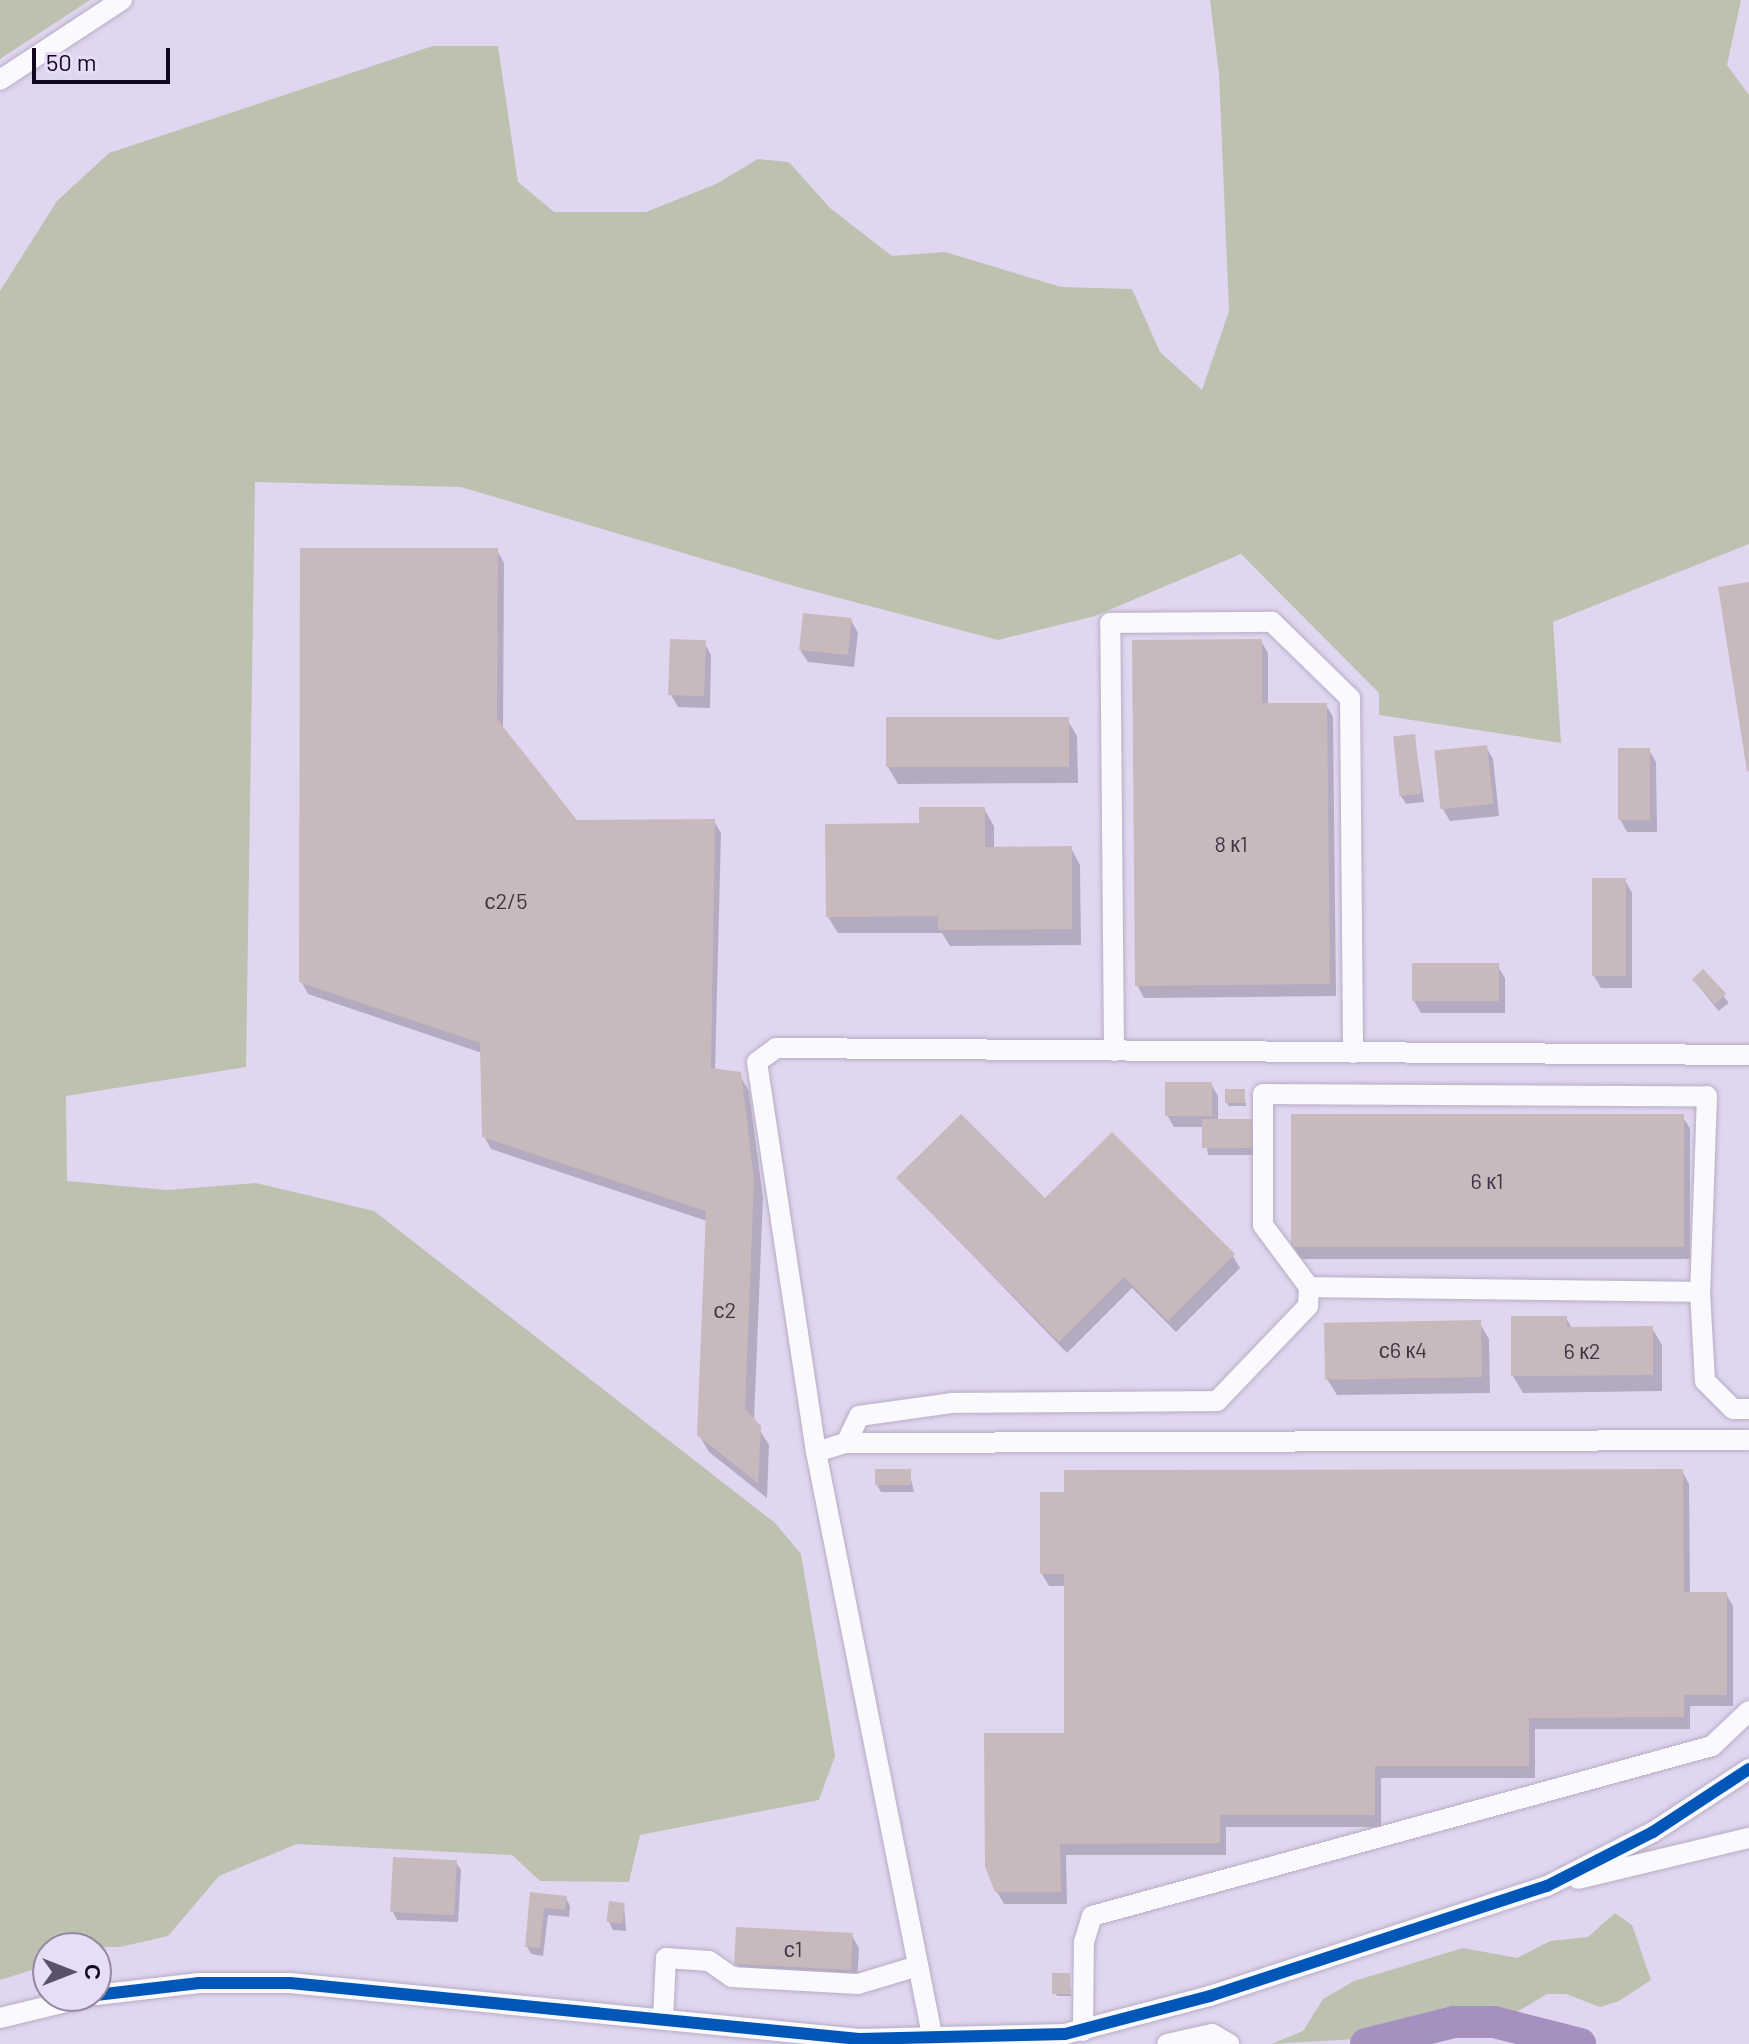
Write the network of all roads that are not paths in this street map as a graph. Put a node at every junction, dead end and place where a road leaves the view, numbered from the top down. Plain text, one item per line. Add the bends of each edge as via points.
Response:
1 (122, 0) edge
2 (0, 80) edge
3 (1114, 1051) junction
4 (1353, 1053) junction
5 (1749, 1055) edge
6 (1309, 1287) junction
7 (1700, 1292) junction
8 (1749, 1409) edge
9 (1749, 1440) edge
10 (846, 1443) junction
11 (816, 1452) junction
12 (1749, 1711) edge
13 (1749, 1769) edge
14 (1749, 1838) edge
15 (1547, 1886) junction
16 (918, 1966) junction
17 (112, 1993) edge
18 (32, 2010) edge
19 (0, 2018) edge
20 (663, 2019) junction
21 (1083, 2031) junction
22 (933, 2040) junction
23 (961, 2042) edge
24 (1167, 2044) edge
25 (1229, 2044) edge

1 - 2 street
3 - 4 street
3 - 4 street via 1110,623 1272,622 1350,698
3 - 11 street via 776,1048 757,1062
4 - 5 street
6 - 7 street
6 - 7 street via 1263,1225 1263,1094 1707,1096
6 - 10 street via 1308,1306 1217,1401 951,1403 859,1416
7 - 8 street via 1705,1381 1733,1409
9 - 10 street
10 - 11 street
11 - 16 street
12 - 21 street via 1712,1746 1092,1916 1084,1942
13 - 15 street via 1653,1832
14 - 15 street
15 - 21 street via 1210,1996
16 - 20 street via 858,1984 732,1977 709,1961 666,1958
16 - 22 street
17 - 20 street via 199,1983 290,1983
18 - 19 street
20 - 22 street via 859,2039
21 - 23 street
22 - 23 street
24 - 25 street via 1212,2034

